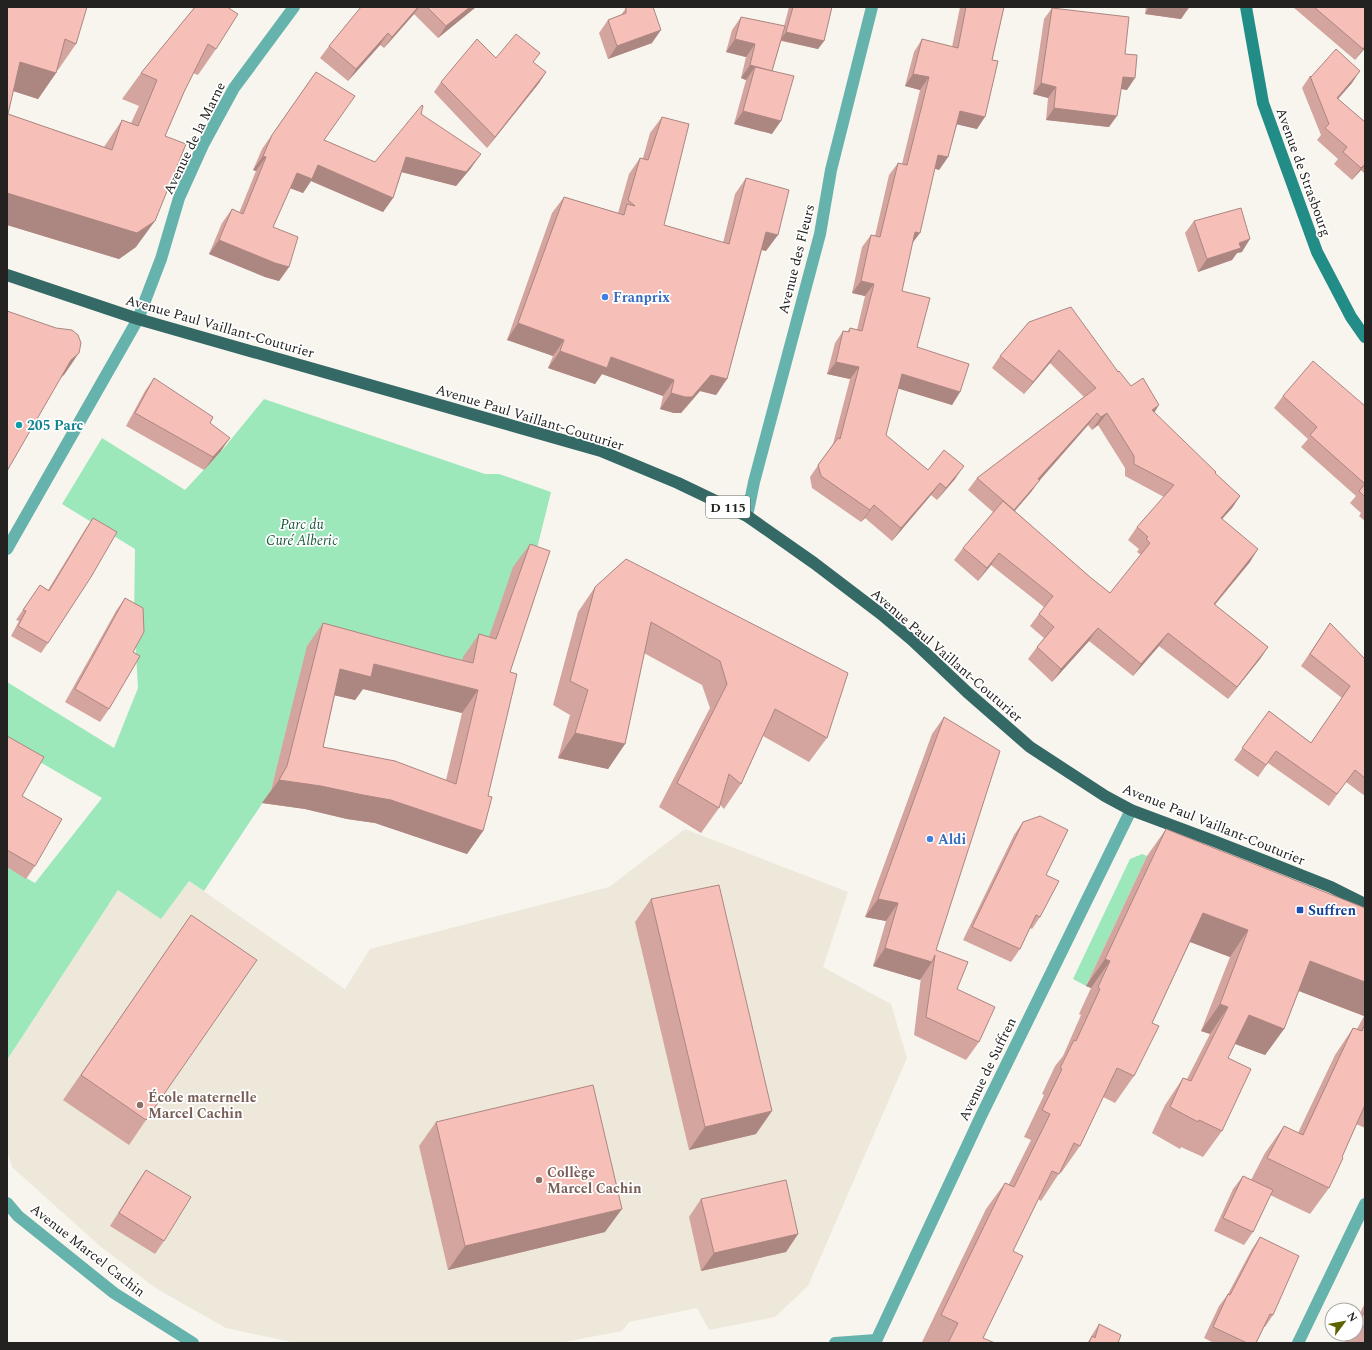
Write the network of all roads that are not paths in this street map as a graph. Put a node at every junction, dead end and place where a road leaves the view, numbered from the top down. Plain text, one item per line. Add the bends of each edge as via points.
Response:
1 (294, 7) edge
2 (872, 7) edge
3 (1246, 7) edge
4 (7, 275) edge
5 (138, 318) junction
6 (1365, 337) edge
7 (747, 516) junction
8 (7, 549) edge
9 (1131, 810) junction
10 (1365, 904) edge
11 (7, 1204) edge
12 (1365, 1204) edge
13 (876, 1342) edge
14 (194, 1343) edge
15 (835, 1343) edge
16 (1298, 1343) edge

1 - 5 street, Avenue de la Marne via 234,88 203,145 179,198 161,259
2 - 7 street, Avenue des Fleurs via 831,170 820,234
3 - 6 street, Avenue de Strasbourg via 1263,103 1317,252 1351,317
4 - 5 main road, Avenue Paul Vaillant-Couturier / D 115
5 - 7 main road, Avenue Paul Vaillant-Couturier / D 115 via 601,451 678,483
5 - 8 street, Avenue de la Marne
7 - 9 main road, Avenue Paul Vaillant-Couturier / D 115 via 881,614 1030,747 1104,796
9 - 10 main road, Avenue Paul Vaillant-Couturier / D 115 via 1309,878
9 - 13 street, Avenue de Suffren via 981,1116
11 - 14 street, Avenue Marcel Cachin via 18,1216 114,1293
12 - 16 street
13 - 15 street

